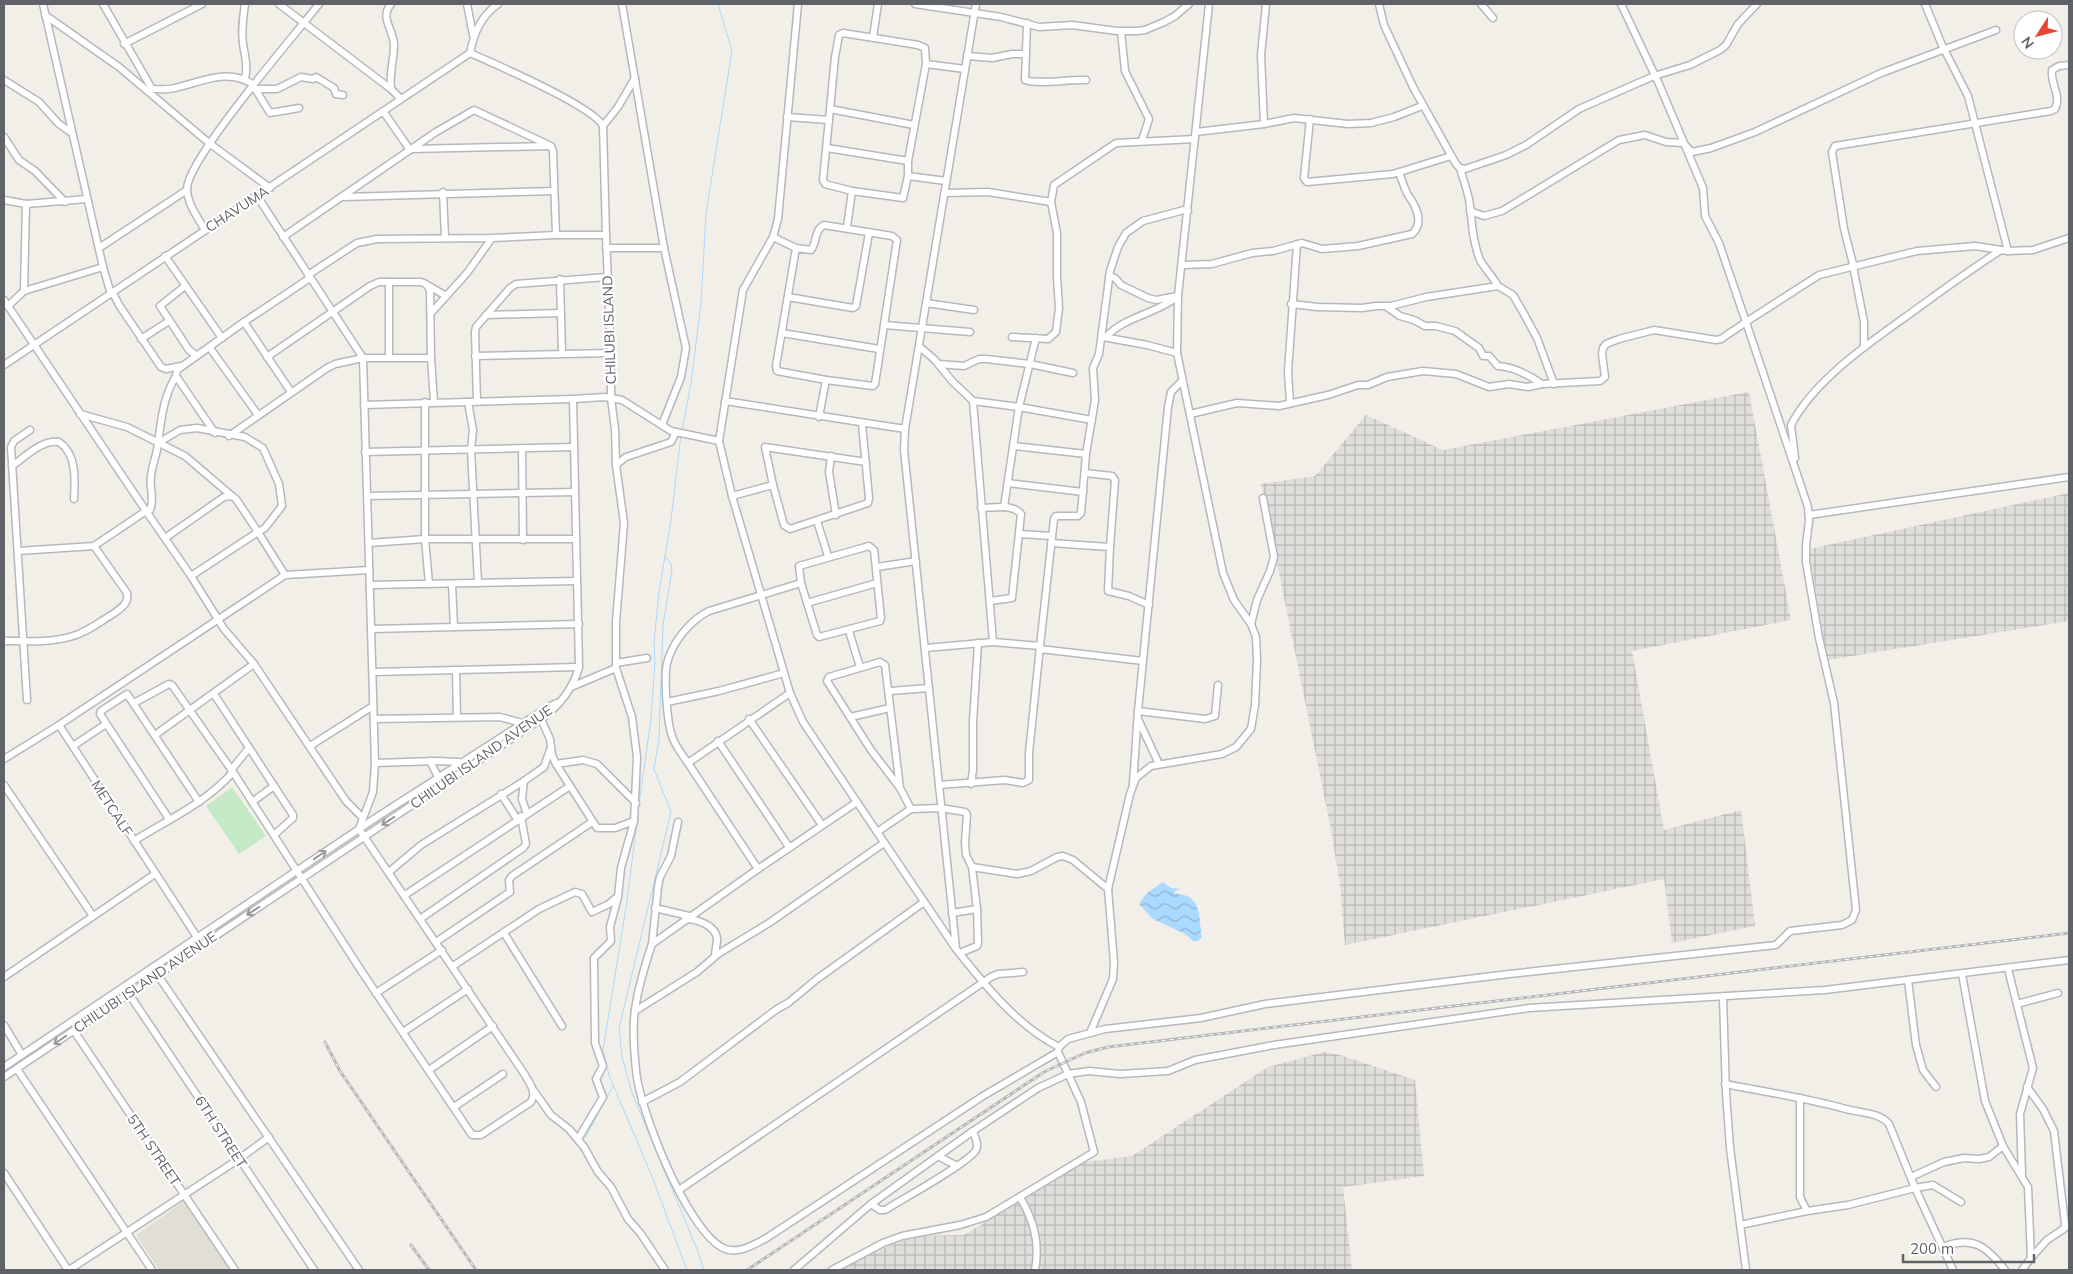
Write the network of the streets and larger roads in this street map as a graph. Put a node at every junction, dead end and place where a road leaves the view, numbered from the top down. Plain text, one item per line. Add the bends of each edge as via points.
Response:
1 (103, 4) edge
2 (202, 4) edge
3 (245, 4) edge
4 (279, 4) edge
5 (319, 4) edge
6 (391, 4) edge
7 (467, 4) edge
8 (498, 4) edge
9 (622, 4) edge
10 (798, 4) edge
11 (878, 4) edge
12 (915, 4) edge
13 (976, 4) edge
14 (1189, 4) edge
15 (1209, 4) edge
16 (1266, 4) edge
17 (1379, 4) edge
18 (1481, 4) edge
19 (1621, 4) edge
20 (1756, 4) edge
21 (1925, 4) edge
22 (44, 5) edge
23 (974, 13) junction
24 (45, 15) junction
25 (1493, 18) dead end
26 (305, 22) junction
27 (1027, 23) junction
28 (1996, 30) dead end
29 (1121, 31) junction
30 (473, 35) junction
31 (873, 37) junction
32 (124, 44) junction
33 (1944, 50) junction
34 (470, 53) junction
35 (1026, 54) junction
36 (967, 56) junction
37 (926, 64) junction
38 (2069, 65) edge
39 (965, 69) junction
40 (1654, 76) junction
41 (635, 78) junction
42 (245, 79) junction
43 (4, 80) edge
44 (1086, 80) dead end
45 (254, 87) junction
46 (151, 88) junction
47 (391, 89) junction
48 (155, 95) junction
49 (343, 96) dead end
50 (401, 99) junction
51 (1422, 106) junction
52 (299, 108) dead end
53 (830, 109) junction
54 (383, 112) junction
55 (787, 117) junction
56 (829, 120) junction
57 (1310, 120) junction
58 (1975, 123) junction
59 (1264, 124) junction
60 (914, 125) junction
61 (603, 126) junction
62 (72, 133) junction
63 (1196, 136) junction
64 (4, 137) edge
65 (1142, 140) junction
66 (209, 143) junction
67 (1683, 143) junction
68 (550, 146) junction
69 (827, 148) junction
70 (411, 149) junction
71 (1451, 156) junction
72 (908, 161) junction
73 (1460, 168) junction
74 (1399, 172) junction
75 (908, 176) junction
76 (946, 181) junction
77 (270, 188) junction
78 (186, 190) junction
79 (554, 190) junction
80 (852, 191) junction
81 (443, 192) junction
82 (944, 193) junction
83 (257, 196) junction
84 (344, 197) junction
85 (87, 199) junction
86 (4, 200) edge
87 (65, 202) junction
88 (1051, 202) junction
89 (26, 204) junction
90 (1188, 211) junction
91 (1470, 211) junction
92 (847, 227) junction
93 (205, 230) junction
94 (869, 233) junction
95 (556, 235) junction
96 (606, 235) junction
97 (283, 237) junction
98 (445, 237) junction
99 (772, 237) junction
100 (492, 238) junction
101 (2069, 238) edge
102 (1297, 244) junction
103 (99, 248) junction
104 (606, 248) junction
105 (664, 248) junction
106 (796, 248) junction
107 (2004, 251) junction
108 (165, 256) junction
109 (1183, 264) junction
110 (103, 267) junction
111 (1852, 267) junction
112 (1109, 276) junction
113 (309, 277) junction
114 (607, 277) junction
115 (560, 279) junction
116 (389, 282) junction
117 (185, 286) junction
118 (429, 286) junction
119 (1498, 286) junction
120 (24, 291) junction
121 (112, 294) junction
122 (446, 296) junction
123 (1178, 296) junction
124 (788, 297) junction
125 (6, 303) edge
126 (926, 303) junction
127 (1291, 304) junction
128 (1386, 306) junction
129 (334, 310) junction
130 (974, 310) dead end
131 (431, 313) junction
132 (561, 314) junction
133 (486, 315) junction
134 (169, 321) junction
135 (244, 322) junction
136 (1746, 322) junction
137 (884, 325) junction
138 (922, 328) junction
139 (970, 332) dead end
140 (782, 333) junction
141 (1012, 337) dead end
142 (1104, 337) junction
143 (222, 338) junction
144 (1036, 338) junction
145 (141, 339) junction
146 (34, 345) junction
147 (1864, 346) junction
148 (920, 347) junction
149 (210, 348) junction
150 (879, 349) junction
151 (562, 353) junction
152 (612, 353) junction
153 (1177, 353) junction
154 (197, 356) junction
155 (475, 356) junction
156 (267, 357) junction
157 (389, 357) junction
158 (363, 358) junction
159 (431, 358) junction
160 (938, 364) junction
161 (1030, 364) junction
162 (4, 365) edge
163 (182, 366) junction
164 (1072, 373) dead end
165 (176, 376) junction
166 (826, 380) junction
167 (1182, 380) junction
168 (1542, 384) junction
169 (1554, 384) junction
170 (291, 392) junction
171 (611, 398) junction
172 (573, 399) junction
173 (725, 401) junction
174 (424, 402) junction
175 (434, 402) junction
176 (468, 402) junction
177 (477, 402) junction
178 (972, 402) junction
179 (1290, 402) junction
180 (364, 405) junction
181 (1020, 407) junction
182 (80, 414) junction
183 (1190, 414) junction
184 (258, 415) junction
185 (819, 417) junction
186 (1092, 420) junction
187 (862, 424) junction
188 (662, 425) junction
189 (905, 429) junction
190 (30, 430) dead end
191 (215, 433) junction
192 (680, 433) junction
193 (229, 436) junction
194 (719, 441) junction
195 (158, 443) junction
196 (1014, 446) junction
197 (574, 447) junction
198 (522, 449) junction
199 (471, 450) junction
200 (365, 452) junction
201 (425, 452) junction
202 (1086, 454) junction
203 (831, 456) junction
204 (866, 462) junction
205 (616, 465) junction
206 (1795, 465) junction
207 (12, 466) junction
208 (1086, 473) junction
209 (2069, 477) edge
210 (1008, 483) junction
211 (773, 485) junction
212 (575, 492) junction
213 (1083, 492) junction
214 (473, 494) junction
215 (523, 494) junction
216 (425, 495) junction
217 (232, 496) junction
218 (368, 496) junction
219 (732, 496) junction
220 (1263, 498) dead end
221 (74, 499) dead end
222 (1004, 507) junction
223 (981, 508) junction
224 (146, 511) junction
225 (836, 515) junction
226 (1809, 515) junction
227 (817, 521) junction
228 (258, 532) junction
229 (1020, 534) junction
230 (165, 538) junction
231 (425, 539) junction
232 (576, 539) junction
233 (476, 540) junction
234 (523, 540) junction
235 (1052, 540) junction
236 (369, 543) junction
237 (94, 546) junction
238 (1110, 547) junction
239 (18, 551) junction
240 (828, 556) junction
241 (916, 561) junction
242 (877, 567) junction
243 (369, 570) junction
244 (285, 575) junction
245 (191, 576) junction
246 (577, 581) junction
247 (478, 583) junction
248 (801, 583) junction
249 (878, 583) junction
250 (428, 584) junction
251 (452, 584) junction
252 (370, 585) junction
253 (761, 595) junction
254 (990, 600) junction
255 (807, 602) junction
256 (1149, 605) junction
257 (219, 618) junction
258 (579, 624) junction
259 (1251, 624) junction
260 (454, 627) junction
261 (371, 629) junction
262 (849, 630) junction
263 (4, 641) edge
264 (24, 641) junction
265 (978, 642) junction
266 (993, 642) junction
267 (926, 648) junction
268 (1040, 648) junction
269 (647, 658) dead end
270 (1143, 661) junction
271 (254, 664) junction
272 (616, 666) junction
273 (579, 667) junction
274 (860, 667) junction
275 (456, 670) junction
276 (373, 672) junction
277 (784, 673) junction
278 (1218, 685) dead end
279 (571, 687) junction
280 (929, 688) junction
281 (890, 691) junction
282 (214, 694) junction
283 (790, 694) junction
284 (104, 695) junction
285 (27, 700) dead end
286 (667, 702) junction
287 (134, 703) junction
288 (557, 703) junction
289 (111, 704) junction
290 (373, 706) junction
291 (890, 708) junction
292 (190, 710) junction
293 (1138, 715) junction
294 (457, 717) junction
295 (850, 717) junction
296 (374, 719) junction
297 (541, 719) junction
298 (749, 719) junction
299 (522, 723) junction
300 (106, 724) junction
301 (59, 725) junction
302 (155, 735) junction
303 (718, 741) junction
304 (73, 746) junction
305 (310, 746) junction
306 (551, 747) junction
307 (249, 748) junction
308 (4, 759) edge
309 (430, 761) junction
310 (459, 762) junction
311 (375, 763) junction
312 (688, 763) junction
313 (556, 764) junction
314 (1159, 764) junction
315 (232, 771) junction
316 (438, 777) junction
317 (524, 781) junction
318 (971, 784) junction
319 (4, 785) edge
320 (939, 785) junction
321 (1133, 785) junction
322 (274, 786) junction
323 (570, 786) junction
324 (900, 788) junction
325 (501, 794) junction
326 (199, 802) junction
327 (252, 802) junction
328 (857, 802) junction
329 (636, 803) junction
330 (941, 808) junction
331 (911, 810) junction
332 (522, 816) junction
333 (363, 818) junction
334 (169, 819) junction
335 (634, 821) junction
336 (592, 822) junction
337 (678, 822) dead end
338 (822, 825) junction
339 (359, 829) junction
340 (877, 832) junction
341 (274, 835) junction
342 (364, 836) junction
343 (134, 841) junction
344 (884, 843) junction
345 (789, 847) junction
346 (758, 868) junction
347 (972, 868) junction
348 (296, 871) junction
349 (389, 872) junction
350 (156, 874) junction
351 (302, 879) junction
352 (1108, 889) junction
353 (405, 896) junction
354 (618, 897) junction
355 (924, 902) junction
356 (655, 908) junction
357 (977, 909) junction
358 (952, 913) junction
359 (93, 916) junction
360 (687, 917) junction
361 (420, 919) junction
362 (504, 934) junction
363 (197, 937) junction
364 (436, 942) junction
365 (202, 944) junction
366 (652, 944) junction
367 (442, 950) junction
368 (958, 951) junction
369 (715, 956) junction
370 (2069, 960) edge
371 (453, 966) junction
372 (2008, 969) junction
373 (1023, 972) dead end
374 (157, 974) junction
375 (1962, 974) junction
376 (4, 977) edge
377 (1908, 980) junction
378 (983, 983) junction
379 (468, 989) junction
380 (376, 993) junction
381 (2058, 993) dead end
382 (128, 994) junction
383 (1723, 996) junction
384 (2017, 1004) junction
385 (635, 1011) junction
386 (4, 1025) edge
387 (493, 1026) junction
388 (562, 1026) dead end
389 (74, 1031) junction
390 (403, 1032) junction
391 (1090, 1033) junction
392 (1059, 1049) junction
393 (22, 1055) junction
394 (4, 1067) edge
395 (17, 1069) junction
396 (429, 1070) junction
397 (503, 1074) dead end
398 (1068, 1074) junction
399 (4, 1077) edge
400 (1725, 1084) junction
401 (1936, 1087) dead end
402 (2026, 1087) junction
403 (534, 1091) junction
404 (1800, 1098) junction
405 (642, 1102) junction
406 (454, 1107) junction
407 (973, 1131) junction
408 (269, 1136) junction
409 (578, 1139) junction
410 (2003, 1146) junction
411 (938, 1156) junction
412 (239, 1159) junction
413 (957, 1166) junction
414 (4, 1173) edge
415 (1911, 1176) junction
416 (2022, 1176) junction
417 (1914, 1188) junction
418 (679, 1190) junction
419 (184, 1194) junction
420 (1020, 1197) junction
421 (1960, 1202) dead end
422 (871, 1204) junction
423 (1807, 1211) junction
424 (1740, 1226) junction
425 (126, 1232) junction
426 (1943, 1247) junction
427 (2031, 1258) junction
428 (69, 1270) edge
429 (152, 1270) edge
430 (235, 1270) edge
431 (314, 1270) edge
432 (359, 1270) edge
433 (664, 1270) edge
434 (794, 1270) edge
435 (832, 1270) edge
436 (1035, 1270) edge
437 (1746, 1270) edge
438 (1953, 1270) edge
439 (2005, 1270) edge
440 (2022, 1270) edge

1 - 32 street
2 - 32 street
3 - 42 street via 242,29 247,62
4 - 26 street
5 - 26 street
6 - 47 street via 386,21 394,46 389,76
7 - 30 street
8 - 30 street via 488,12
9 - 41 street
10 - 55 street
11 - 31 street
12 - 23 street
13 - 23 street
14 - 29 street via 1154,27
15 - 63 street
16 - 59 street via 1260,70
17 - 51 street via 1390,39
18 - 25 street
19 - 40 street
20 - 40 street via 1720,50 1690,66
21 - 33 street
22 - 24 street
23 - 27 street
23 - 36 street
24 - 48 street
24 - 62 street
26 - 45 street
26 - 47 street
27 - 29 street
27 - 35 street
28 - 33 street
29 - 65 street via 1125,71 1148,119
30 - 34 street
31 - 37 street via 922,46 926,51
31 - 53 street via 843,33 838,36
32 - 46 street
33 - 58 street via 1968,96
33 - 67 street via 1881,73 1755,132 1711,148 1692,152
34 - 50 street, CHAVUMA
34 - 61 street via 590,112
35 - 36 street via 992,58
35 - 44 street via 1024,78 1027,81
36 - 39 street
37 - 39 street
37 - 60 street
38 - 58 street via 2052,70 2058,102 2055,109
39 - 76 street
40 - 67 street
40 - 73 street via 1579,109 1506,155 1470,168
41 - 61 street
41 - 105 street
42 - 45 street
42 - 46 street via 211,77 173,88
43 - 62 street via 39,102
45 - 49 street via 278,89 301,77 316,77
45 - 52 street via 270,113
45 - 66 street
46 - 48 street
47 - 50 street
48 - 66 street
50 - 54 street, CHAVUMA
51 - 57 street via 1371,123
51 - 71 street
53 - 56 street
53 - 60 street
54 - 70 street
54 - 77 street, CHAVUMA
55 - 56 street
55 - 99 street via 778,219
56 - 69 street
57 - 59 street via 1294,118
57 - 74 street via 1304,178 1307,182
58 - 107 street
58 - 111 street via 1835,146 1832,152
59 - 63 street
60 - 72 street
61 - 96 street, CHILUBI ISLAND
62 - 85 street
63 - 65 street
63 - 90 street
64 - 87 street via 19,160
65 - 88 street via 1116,142 1110,146 1054,185
66 - 77 street
66 - 78 street via 190,176
67 - 91 street via 1666,142 1645,135 1619,140 1502,211 1484,216
67 - 136 street via 1703,188 1705,216 1719,243
68 - 70 street
68 - 70 street via 474,110
68 - 79 street via 553,151
69 - 72 street
69 - 80 street via 825,184
70 - 84 street
71 - 73 street
71 - 74 street
72 - 75 street
73 - 91 street
74 - 102 street via 1419,218 1412,234 1358,246 1322,249
75 - 76 street
75 - 80 street via 903,198
76 - 82 street
77 - 83 street, CHAVUMA
78 - 93 street
78 - 103 street
79 - 81 street
79 - 95 street
80 - 92 street
81 - 84 street
81 - 98 street
82 - 88 street via 988,192
82 - 126 street
83 - 93 street, CHAVUMA
83 - 97 street
84 - 97 street
85 - 87 street
85 - 103 street
86 - 89 street
87 - 89 street
88 - 144 street via 1058,233 1057,328 1054,336 1048,339
89 - 120 street
90 - 109 street
90 - 112 street via 1142,221 1131,228 1118,247
91 - 119 street via 1480,260
92 - 94 street
92 - 106 street via 824,225 810,250
93 - 108 street, CHAVUMA
94 - 124 street via 856,306
94 - 137 street via 892,236 896,240
95 - 96 street
95 - 100 street
96 - 104 street, CHILUBI ISLAND
97 - 113 street
98 - 100 street
98 - 113 street via 368,240 346,249
99 - 106 street
99 - 173 street via 743,290
100 - 122 street
101 - 107 street via 2033,250
102 - 109 street via 1212,264
102 - 127 street
103 - 110 street
104 - 105 street
104 - 114 street, CHILUBI ISLAND
105 - 188 street via 686,348 681,377
106 - 124 street
107 - 111 street via 1975,246 1917,250
107 - 147 street
108 - 117 street
108 - 121 street, CHAVUMA
109 - 123 street
110 - 120 street
110 - 121 street
111 - 136 street via 1811,279
111 - 147 street via 1864,322
112 - 123 street via 1121,286 1148,298 1156,300
112 - 142 street
113 - 129 street
113 - 135 street
114 - 115 street
114 - 152 street, CHILUBI ISLAND
115 - 132 street
115 - 133 street via 516,284
116 - 118 street via 420,282
116 - 129 street via 370,286
116 - 157 street
117 - 134 street via 160,306
117 - 143 street
118 - 122 street
118 - 131 street
119 - 128 street
119 - 169 street via 1513,295 1524,314
120 - 125 street
121 - 145 street
121 - 146 street, CHAVUMA
122 - 131 street
123 - 142 street via 1168,304 1114,328
123 - 153 street
124 - 140 street
125 - 146 street
126 - 130 street
126 - 138 street
127 - 128 street via 1362,308
127 - 179 street
128 - 168 street via 1400,316 1425,326 1455,331 1498,366 1520,371
129 - 156 street
129 - 158 street
131 - 159 street
132 - 133 street
132 - 151 street
133 - 155 street via 476,327
134 - 145 street
134 - 154 street
135 - 143 street
135 - 156 street
136 - 169 street via 1716,340 1654,330 1619,339 1603,348 1603,379
136 - 206 street
137 - 138 street
137 - 150 street
138 - 139 street
138 - 148 street
140 - 150 street
140 - 166 street via 777,371
141 - 144 street
142 - 153 street
142 - 186 street via 1092,373 1095,400
143 - 149 street
144 - 161 street
145 - 163 street via 161,367
146 - 162 street, CHAVUMA
146 - 182 street
147 - 206 street via 1824,384 1793,420 1790,429
148 - 160 street
148 - 189 street
149 - 154 street
149 - 184 street
150 - 166 street via 873,386
151 - 152 street
151 - 155 street
152 - 171 street, CHILUBI ISLAND
153 - 167 street
154 - 163 street
155 - 177 street
156 - 170 street
157 - 158 street
157 - 159 street
158 - 170 street via 335,364
158 - 180 street
159 - 175 street
160 - 161 street via 964,366 986,359
160 - 178 street
161 - 164 street
161 - 181 street
163 - 165 street
165 - 191 street
165 - 195 street via 162,406
166 - 185 street
167 - 183 street
167 - 256 street via 1171,392 1168,407
168 - 169 street
168 - 179 street via 1489,387 1456,374 1424,371
170 - 184 street
171 - 172 street, CHILUBI ISLAND
171 - 188 street via 622,400
171 - 205 street
172 - 177 street, CHILUBI ISLAND
172 - 197 street
173 - 185 street
173 - 194 street
174 - 175 street, CHILUBI ISLAND
174 - 180 street, CHILUBI ISLAND
174 - 201 street
175 - 176 street, CHILUBI ISLAND
176 - 177 street, CHILUBI ISLAND
176 - 199 street via 473,430
178 - 181 street
178 - 223 street
179 - 183 street via 1271,406 1237,403
180 - 200 street
181 - 186 street
181 - 196 street
182 - 195 street via 127,427
182 - 224 street
183 - 259 street via 1224,573 1234,600
184 - 193 street
185 - 187 street
186 - 202 street
187 - 189 street
187 - 204 street
188 - 192 street
189 - 241 street via 904,450
190 - 207 street via 12,444
191 - 193 street
191 - 195 street via 197,428 180,430
192 - 194 street
192 - 205 street via 671,442 626,457
193 - 228 street via 245,437 263,448 279,484 282,506
194 - 219 street
195 - 217 street via 185,456
195 - 224 street via 151,477 153,504
196 - 202 street
196 - 210 street
197 - 198 street
197 - 212 street
198 - 199 street
198 - 215 street
199 - 201 street
199 - 214 street
200 - 201 street
200 - 218 street
201 - 216 street
202 - 208 street
203 - 204 street
203 - 211 street via 768,446 764,450
203 - 225 street via 829,472
204 - 225 street via 868,503
205 - 272 street via 624,523
206 - 226 street
207 - 221 street via 40,447 58,442 66,449 74,466
207 - 239 street
208 - 213 street
208 - 238 street via 1112,476 1115,480
209 - 226 street
210 - 213 street
210 - 222 street
211 - 219 street
211 - 227 street via 787,528
212 - 215 street
212 - 232 street
213 - 235 street via 1080,515 1056,516
214 - 215 street
214 - 216 street
214 - 233 street
215 - 234 street
216 - 218 street
216 - 231 street
217 - 228 street via 241,504
217 - 230 street via 224,497
218 - 236 street
219 - 253 street
220 - 259 street via 1274,557
222 - 223 street
222 - 229 street via 1021,514
223 - 254 street
224 - 230 street
224 - 237 street
225 - 227 street
226 - 391 street via 1806,562 1834,702 1856,910 1852,920 1842,925 1790,931 1776,945 1265,1004 1201,1018
227 - 240 street
228 - 244 street
228 - 245 street
229 - 235 street
229 - 254 street via 1012,598
230 - 245 street
231 - 233 street
231 - 236 street
231 - 250 street
232 - 234 street
232 - 246 street
233 - 234 street
233 - 247 street
235 - 238 street
235 - 268 street
236 - 243 street
237 - 239 street
237 - 264 street via 127,593 124,606 77,635
238 - 256 street via 1108,592 1129,596
239 - 264 street
240 - 242 street via 869,546 874,550
240 - 248 street via 798,566
241 - 242 street
241 - 267 street
242 - 249 street
243 - 244 street
243 - 252 street
244 - 257 street
245 - 257 street
246 - 247 street
246 - 258 street
247 - 251 street
248 - 253 street
248 - 255 street
249 - 255 street
249 - 262 street via 880,621
250 - 251 street
250 - 252 street
251 - 260 street
252 - 261 street
253 - 277 street
253 - 286 street via 709,611 689,625 667,661
254 - 266 street
255 - 262 street via 819,637
256 - 270 street
257 - 271 street via 224,629
257 - 284 street
258 - 260 street
258 - 273 street
259 - 314 street via 1256,637 1257,660 1251,729 1236,747 1222,754
260 - 261 street
261 - 276 street
262 - 274 street
263 - 264 street
264 - 285 street
265 - 266 street
265 - 267 street
265 - 318 street
266 - 268 street
267 - 280 street
268 - 270 street
268 - 318 street via 1029,780 1023,783 1005,780
269 - 272 street
270 - 293 street
271 - 282 street
271 - 305 street
272 - 279 street
272 - 329 street via 636,742
273 - 275 street
273 - 279 street
274 - 281 street via 883,663
274 - 295 street via 828,679
275 - 276 street
275 - 294 street
276 - 290 street
277 - 283 street
277 - 286 street
278 - 293 street via 1215,716 1212,718
279 - 288 street
280 - 281 street
280 - 320 street
281 - 291 street
282 - 292 street
282 - 307 street
283 - 298 street
283 - 328 street via 803,722
284 - 289 street
284 - 301 street
286 - 312 street via 672,736
287 - 289 street via 127,694
287 - 292 street via 171,684
287 - 302 street
288 - 297 street, CHILUBI ISLAND AVENUE
288 - 299 street, CHILUBI ISLAND AVENUE
289 - 300 street via 100,712
290 - 296 street
290 - 305 street
291 - 295 street
291 - 324 street
292 - 302 street
292 - 315 street
293 - 314 street
293 - 321 street
294 - 296 street
294 - 299 street via 500,717
295 - 324 street
296 - 311 street
297 - 306 street
297 -> 342 street, CHILUBI ISLAND AVENUE
298 - 303 street
298 - 338 street
299 - 310 street, CHILUBI ISLAND AVENUE
300 - 304 street
300 - 334 street
301 - 304 street, METCALF
301 - 308 street
302 - 326 street
303 - 312 street
303 - 345 street
304 - 343 street, METCALF
305 - 333 street via 346,801
306 - 313 street
306 - 317 street via 544,767
307 - 315 street
307 - 322 street
309 - 310 street
309 - 311 street
309 - 316 street
310 - 316 street, CHILUBI ISLAND AVENUE
311 - 333 street via 373,792
312 - 346 street
313 - 323 street
313 - 329 street via 583,760 597,764
314 - 321 street via 1136,778
315 - 326 street via 216,790
315 - 327 street
316 - 339 street, CHILUBI ISLAND AVENUE
317 - 325 street
317 - 332 street
318 - 320 street
319 - 359 street
320 - 330 street
321 - 352 street
322 - 327 street
322 - 341 street via 294,816
323 - 332 street
323 - 336 street
324 - 331 street
325 - 332 street
325 - 349 street via 421,845
326 - 334 street
327 - 341 street
328 - 338 street
328 - 340 street
329 - 335 street
330 - 331 street
330 - 347 street via 967,814 966,849
330 - 358 street
331 - 340 street
332 - 353 street
332 - 361 street via 526,844 523,848
333 - 339 street
334 - 343 street
335 - 336 street via 605,829 597,828
335 - 354 street via 624,856
336 - 364 street via 512,876 510,892
337 - 356 street via 671,856 658,887
338 - 345 street
339 - 342 street
348 -> 339 street, CHILUBI ISLAND AVENUE
340 - 344 street
341 - 348 street
342 - 349 street
342 - 351 street, CHILUBI ISLAND AVENUE
343 - 350 street, METCALF
344 - 355 street
344 - 369 street via 769,923
345 - 346 street
346 - 360 street
347 - 352 street via 1017,874 1063,856 1073,860
347 - 357 street
348 - 351 street
348 - 363 street, CHILUBI ISLAND AVENUE
349 - 353 street
350 - 359 street
350 - 363 street, METCALF
351 -> 365 street, CHILUBI ISLAND AVENUE
351 - 380 street
352 - 391 street via 1113,979
353 - 361 street
354 - 362 street via 592,912 582,894 575,892 539,909
354 - 409 street via 610,927 610,943 594,958 595,1043 603,1066 596,1079 603,1095
355 - 368 street
355 - 405 street via 680,1082
356 - 360 street
356 - 366 street
357 - 358 street
357 - 368 street via 977,946
358 - 368 street
359 - 376 street
360 - 366 street
360 - 369 street via 700,921 713,931 717,940
361 - 364 street
362 - 371 street
362 - 388 street
363 - 365 street, METCALF
363 - 393 street, CHILUBI ISLAND AVENUE
364 - 367 street
365 - 374 street, CHILUBI ISLAND AVENUE
366 - 385 street
367 - 371 street
367 - 380 street
368 - 378 street
369 - 385 street via 697,972
370 - 372 street
371 - 379 street
372 - 375 street
372 - 384 street
373 - 378 street via 998,974
374 - 382 street, CHILUBI ISLAND AVENUE
374 - 408 street
375 - 377 street
375 - 410 street via 1986,1101
377 - 383 street via 1825,990
377 - 401 street via 1916,1044 1923,1070
378 - 392 street via 1038,1035
378 - 418 street
379 - 387 street
379 - 390 street
380 - 390 street
381 - 384 street
382 - 389 street, CHILUBI ISLAND AVENUE
382 - 412 street, 6TH STREET
383 - 398 street via 1529,1008 1274,1045 1195,1060 1168,1071
383 - 400 street
384 - 402 street via 2033,1065
385 - 405 street via 636,1072
386 - 393 street
387 - 396 street
387 - 403 street
389 -> 395 street, CHILUBI ISLAND AVENUE
389 - 419 street, 5TH STREET
390 - 396 street
391 - 392 street via 1068,1039
392 - 398 street
392 - 418 street via 751,1246 730,1250 715,1242 694,1219
393 - 394 street, CHILUBI ISLAND AVENUE
395 - 399 street, CHILUBI ISLAND AVENUE
395 - 425 street
396 - 406 street
397 - 406 street
398 - 407 street via 1038,1088
398 - 420 street via 1081,1102 1094,1152
400 - 404 street
400 - 424 street
402 - 416 street via 2019,1123
402 - 427 street via 2054,1131 2065,1224
403 - 406 street via 531,1102 477,1136 469,1132
403 - 409 street via 552,1115
404 - 415 street via 1870,1114 1888,1122
404 - 423 street via 1800,1197
405 - 418 street
407 - 411 street
407 - 413 street via 978,1144 976,1149
408 - 412 street
408 - 432 street
409 - 433 street
410 - 415 street via 1989,1157 1944,1162
410 - 416 street
411 - 413 street
411 - 422 street
412 - 419 street
412 - 431 street, 6TH STREET
413 - 422 street via 885,1210
414 - 428 street
415 - 417 street
416 - 427 street via 2028,1187
417 - 421 street via 1933,1185
417 - 423 street via 1848,1205
417 - 426 street
419 - 425 street
419 - 430 street, 5TH STREET
420 - 435 street via 978,1221 922,1231 883,1243
420 - 436 street via 1034,1223
422 - 434 street
423 - 424 street
424 - 437 street
425 - 428 street
425 - 429 street
426 - 438 street
426 - 439 street via 1958,1242 1975,1243 1985,1248
427 - 440 street

